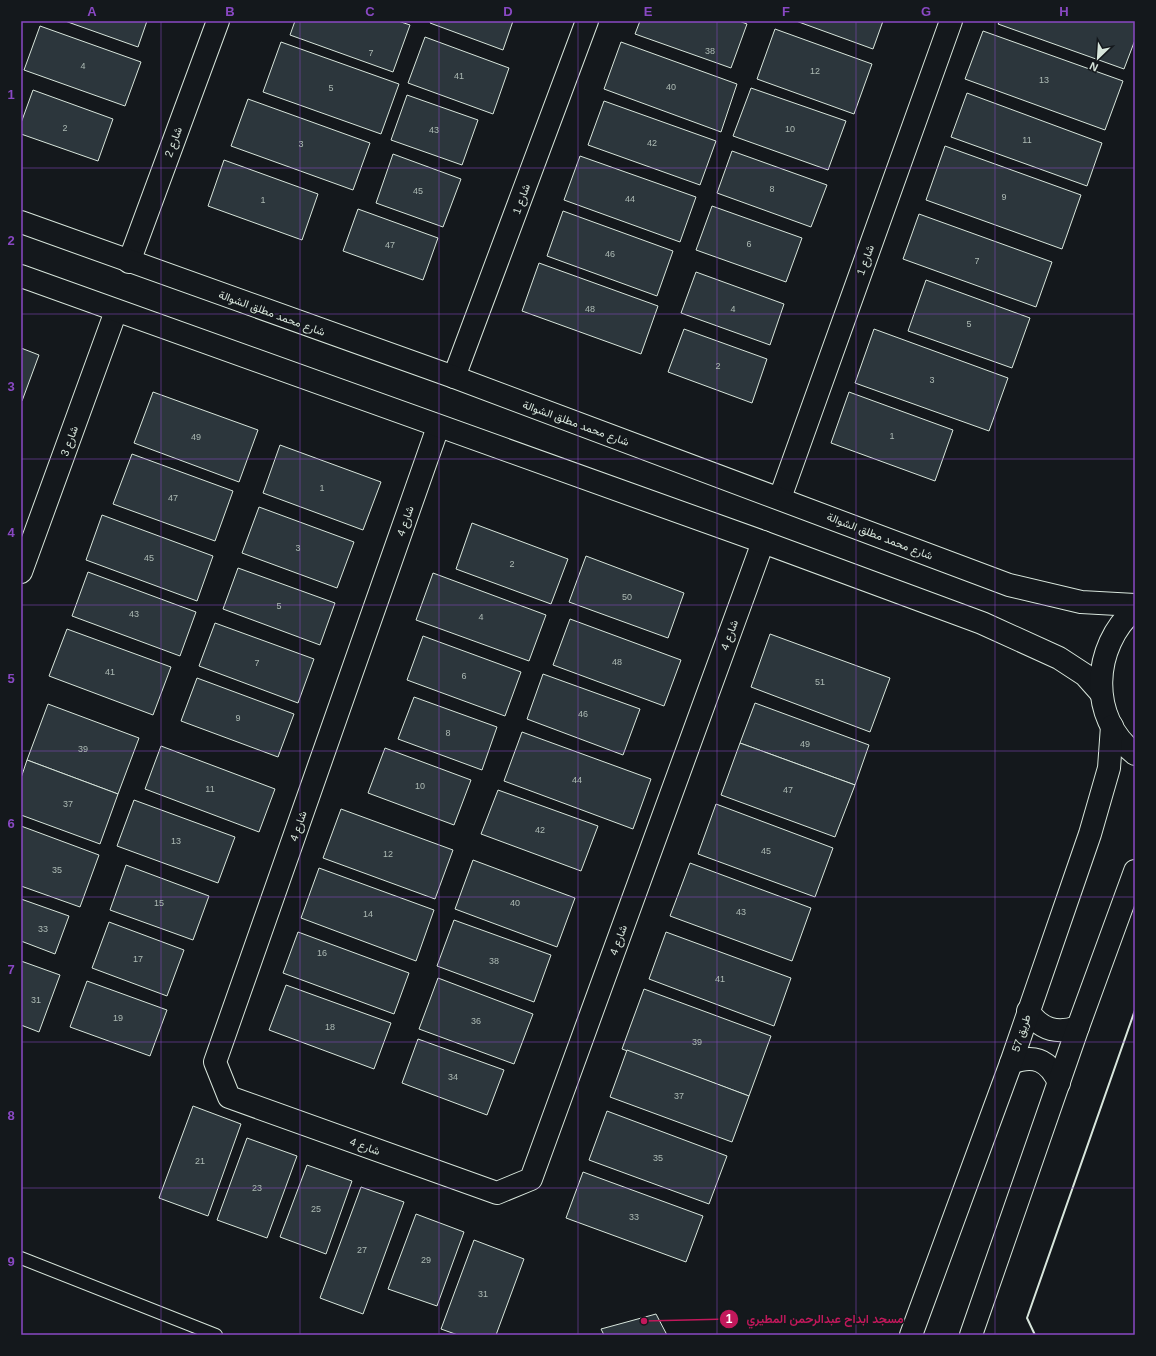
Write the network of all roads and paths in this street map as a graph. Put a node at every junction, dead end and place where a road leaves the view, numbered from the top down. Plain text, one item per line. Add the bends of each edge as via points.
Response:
1 (218, 21) edge
2 (587, 21) edge
3 (951, 21) edge
4 (23, 224) edge
5 (129, 262) junction
6 (21, 276) edge
7 (116, 311) junction
8 (454, 377) junction
9 (438, 427) junction
10 (780, 498) junction
11 (763, 542) junction
12 (21, 572) edge
13 (1135, 605) edge
14 (1135, 609) edge
15 (1101, 693) junction
16 (1112, 726) junction
17 (1135, 754) edge
18 (1135, 871) edge
19 (1028, 1011) junction
20 (1078, 1027) junction
21 (1011, 1063) junction
22 (1059, 1083) junction
23 (21, 1258) edge
24 (984, 1300) junction
25 (216, 1335) edge
26 (911, 1335) edge
27 (970, 1335) edge
28 (979, 1335) edge

1 - 5 street, شارع 2
2 - 8 street, شارع 1
3 - 10 street, شارع 1
4 - 5 street, شارع محمد مطلق الشوالة
5 - 8 street, شارع محمد مطلق الشوالة
6 - 7 street
7 - 9 street
7 - 12 street, شارع 3
8 - 10 street, شارع محمد مطلق الشوالة
9 - 11 street
9 - 11 street, شارع 4 via 215,1062 229,1097 496,1193 531,1179
10 - 13 street, شارع محمد مطلق الشوالة via 1009,585 1081,602
11 - 15 street via 982,623 1052,654 1085,676
14 - 15 street via 1116,629 1108,644 1100,676
15 - 16 street
16 - 17 street
16 - 19 street, طريق 57 via 1109,768 1090,834
18 - 20 street
19 - 20 street via 1035,1021 1045,1028 1056,1031
19 - 21 street, طريق 57
20 - 22 street
21 - 22 street via 1022,1059 1034,1059 1045,1063 1054,1072
21 - 26 street, طريق 57
22 - 24 street
23 - 25 lane
24 - 27 street
24 - 28 lane

